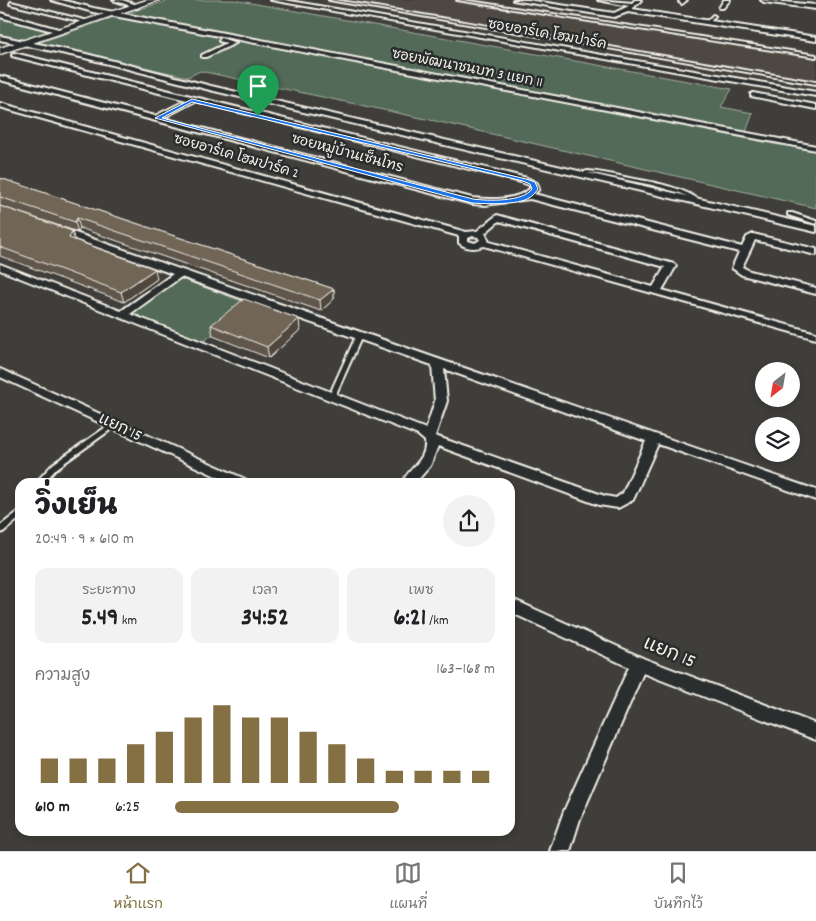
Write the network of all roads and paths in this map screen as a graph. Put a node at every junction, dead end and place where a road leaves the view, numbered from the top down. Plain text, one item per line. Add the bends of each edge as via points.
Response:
1 (54, 0) edge
2 (116, 0) edge
3 (155, 0) edge
4 (274, 0) edge
5 (330, 0) edge
6 (458, 0) edge
7 (516, 0) edge
8 (601, 0) edge
9 (727, 0) edge
10 (764, 0) edge
11 (636, 2) edge
12 (11, 3) dead end
13 (137, 6) junction
14 (721, 7) dead end
15 (816, 7) edge
16 (628, 10) junction
17 (114, 14) junction
18 (0, 15) edge
19 (714, 16) dead end
20 (133, 17) junction
21 (86, 22) junction
22 (708, 22) junction
23 (60, 31) junction
24 (0, 38) edge
25 (816, 39) edge
26 (24, 43) junction
27 (0, 51) edge
28 (14, 55) dead end
29 (204, 56) dead end
30 (816, 56) edge
31 (0, 78) edge
32 (816, 83) edge
33 (816, 94) edge
34 (753, 95) dead end
35 (192, 100) junction
36 (0, 105) edge
37 (816, 107) edge
38 (157, 118) junction
39 (816, 136) edge
40 (813, 148) edge
41 (530, 196) junction
42 (790, 214) dead end
43 (816, 223) edge
44 (45, 226) edge
45 (816, 230) edge
46 (481, 238) junction
47 (743, 250) junction
48 (816, 252) edge
49 (0, 267) edge
50 (180, 273) junction
51 (656, 291) junction
52 (816, 291) edge
53 (122, 314) junction
54 (359, 336) junction
55 (816, 336) edge
56 (437, 362) junction
57 (0, 373) edge
58 (332, 396) junction
59 (114, 425) junction
60 (430, 438) junction
61 (654, 438) junction
62 (44, 478) edge
63 (231, 478) edge
64 (412, 478) edge
65 (816, 494) edge
66 (15, 518) edge
67 (0, 530) edge
68 (515, 607) edge
69 (639, 664) junction
70 (816, 732) edge
71 (560, 851) edge

1 - 17 street, ซอยพัฒนาชนบท 3 แยก 11
2 - 13 street
3 - 13 street
4 - 33 street, ซอยอาร์เค โฮมปาร์ค
5 - 32 lane
6 - 30 lane
7 - 16 street via 614,15
8 - 11 street
9 - 14 street
10 - 15 street
11 - 16 street
12 - 21 lane
13 - 17 street
16 - 22 street
17 - 20 street, ซอยพัฒนาชนบท 3 แยก 11
17 - 21 street
18 - 23 street
19 - 22 lane
20 - 29 street via 126,20 233,43
20 - 40 street, ซอยพัฒนาชนบท 3 แยก 11
21 - 23 street
22 - 25 street
23 - 26 street
24 - 26 street
26 - 27 street
26 - 45 street
28 - 35 street, ซอยหมู่บ้านเซ็นโทร
31 - 38 street, ซอยหมู่บ้านเซ็นโทร
34 - 37 street via 787,105
35 - 38 street
35 - 41 street, ซอยหมู่บ้านเซ็นโทร via 524,180 535,186
36 - 46 street, ซอยอาร์เค โฮมปาร์ค 2 via 465,235 462,239 474,246
38 - 41 street, ซอยหมู่บ้านเซ็นโทร via 472,201
39 - 40 street
41 - 47 street, ซอยหมู่บ้านเซ็นโทร
42 - 43 lane
44 - 50 street
46 - 51 street, ซอยอาร์เค โฮมปาร์ค 2
46 - 51 street via 497,218 671,266
47 - 48 street via 753,238
47 - 52 street via 737,268 740,271
49 - 53 street
50 - 53 street
50 - 54 street
51 - 55 street, ซอยอาร์เค โฮมปาร์ค 2
53 - 58 street
54 - 56 street
54 - 58 lane
56 - 60 street via 442,403
56 - 61 street
57 - 59 street, แยก 15
58 - 60 street
59 - 62 lane via 69,455
59 - 63 street, แยก 15
60 - 61 street via 604,501 618,503 628,496
60 - 64 street via 433,447 430,457
61 - 65 street
66 - 67 lane
68 - 69 street, แยก 15
69 - 70 street, แยก 15
69 - 71 street via 571,818

